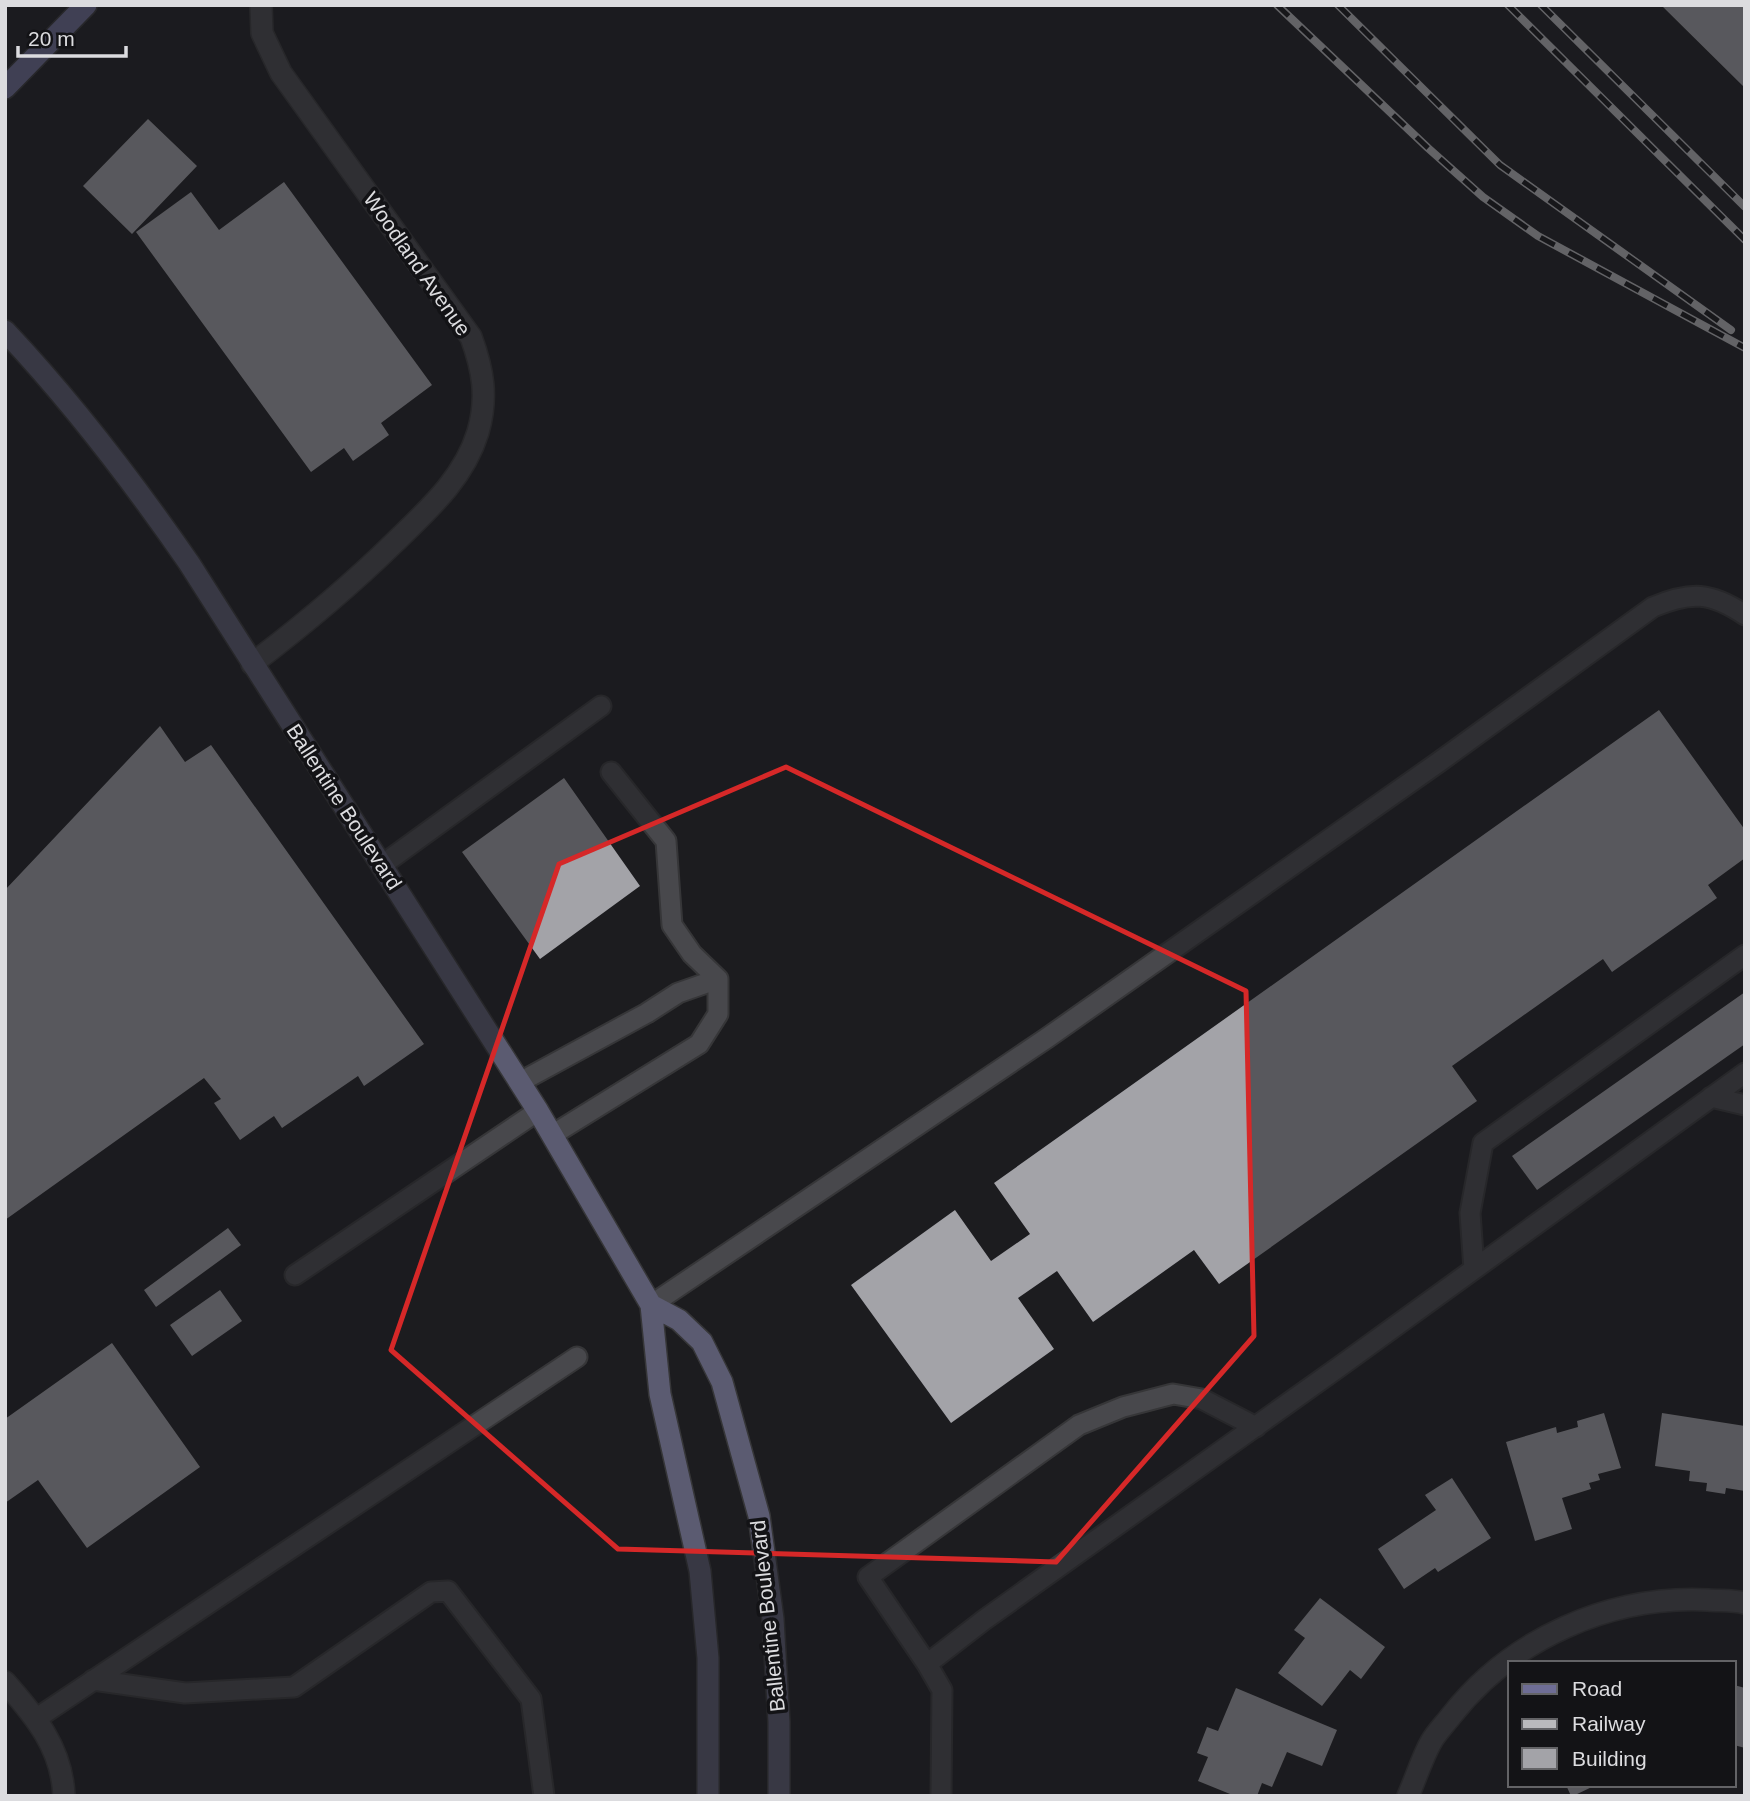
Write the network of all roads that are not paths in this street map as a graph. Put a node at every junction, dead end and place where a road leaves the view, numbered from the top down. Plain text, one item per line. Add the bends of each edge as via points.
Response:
1 (86, 5) edge
2 (261, 5) edge
3 (5, 88) edge
4 (5, 331) edge
5 (1745, 615) edge
6 (252, 664) junction
7 (600, 706) dead end
8 (611, 772) dead end
9 (382, 865) junction
10 (1745, 955) edge
11 (718, 979) junction
12 (1745, 1073) edge
13 (520, 1082) junction
14 (1711, 1097) junction
15 (1745, 1105) edge
16 (538, 1111) junction
17 (552, 1135) junction
18 (1474, 1269) junction
19 (295, 1275) dead end
20 (651, 1305) junction
21 (577, 1357) dead end
22 (1256, 1427) junction
23 (1745, 1603) edge
24 (927, 1664) junction
25 (93, 1680) junction
26 (5, 1682) edge
27 (37, 1718) junction
28 (64, 1796) edge
29 (544, 1796) edge
30 (708, 1796) edge
31 (779, 1796) edge
32 (941, 1796) edge
33 (1408, 1796) edge

1 - 3 main road
2 - 6 street, Woodland Avenue via 262,33 281,73 471,337 481,367 484,399 478,432 464,467 441,497 359,577
4 - 6 main road, Ballentine Boulevard via 56,385 147,502
5 - 20 lane via 1723,601 1703,596 1677,597 1654,607 1047,1038
6 - 9 main road, Ballentine Boulevard
7 - 9 lane
8 - 11 lane via 666,841 672,925 692,954
9 - 13 main road, Ballentine Boulevard
10 - 18 lane via 1483,1143 1470,1213
11 - 13 lane via 678,993
11 - 17 lane via 718,1014 699,1044
12 - 14 lane
13 - 16 main road, Ballentine Boulevard
14 - 15 lane
14 - 18 lane
16 - 17 main road, Ballentine Boulevard
16 - 19 lane
17 - 20 main road, Ballentine Boulevard
18 - 22 lane
20 - 30 main road, Ballentine Boulevard via 660,1394 700,1571 708,1658
20 - 31 main road, Ballentine Boulevard via 679,1320 702,1342 722,1382 759,1516 773,1619
21 - 25 lane
22 - 24 lane
22 - 24 lane via 1202,1399 1173,1394 1079,1424 869,1577
23 - 33 street via 1686,1599 1633,1605 1569,1624 1531,1644 1465,1698 1432,1741
24 - 32 lane via 942,1690
25 - 27 lane
25 - 29 lane via 185,1693 294,1688 431,1592 447,1591 531,1699
26 - 27 street
27 - 28 street via 55,1751

